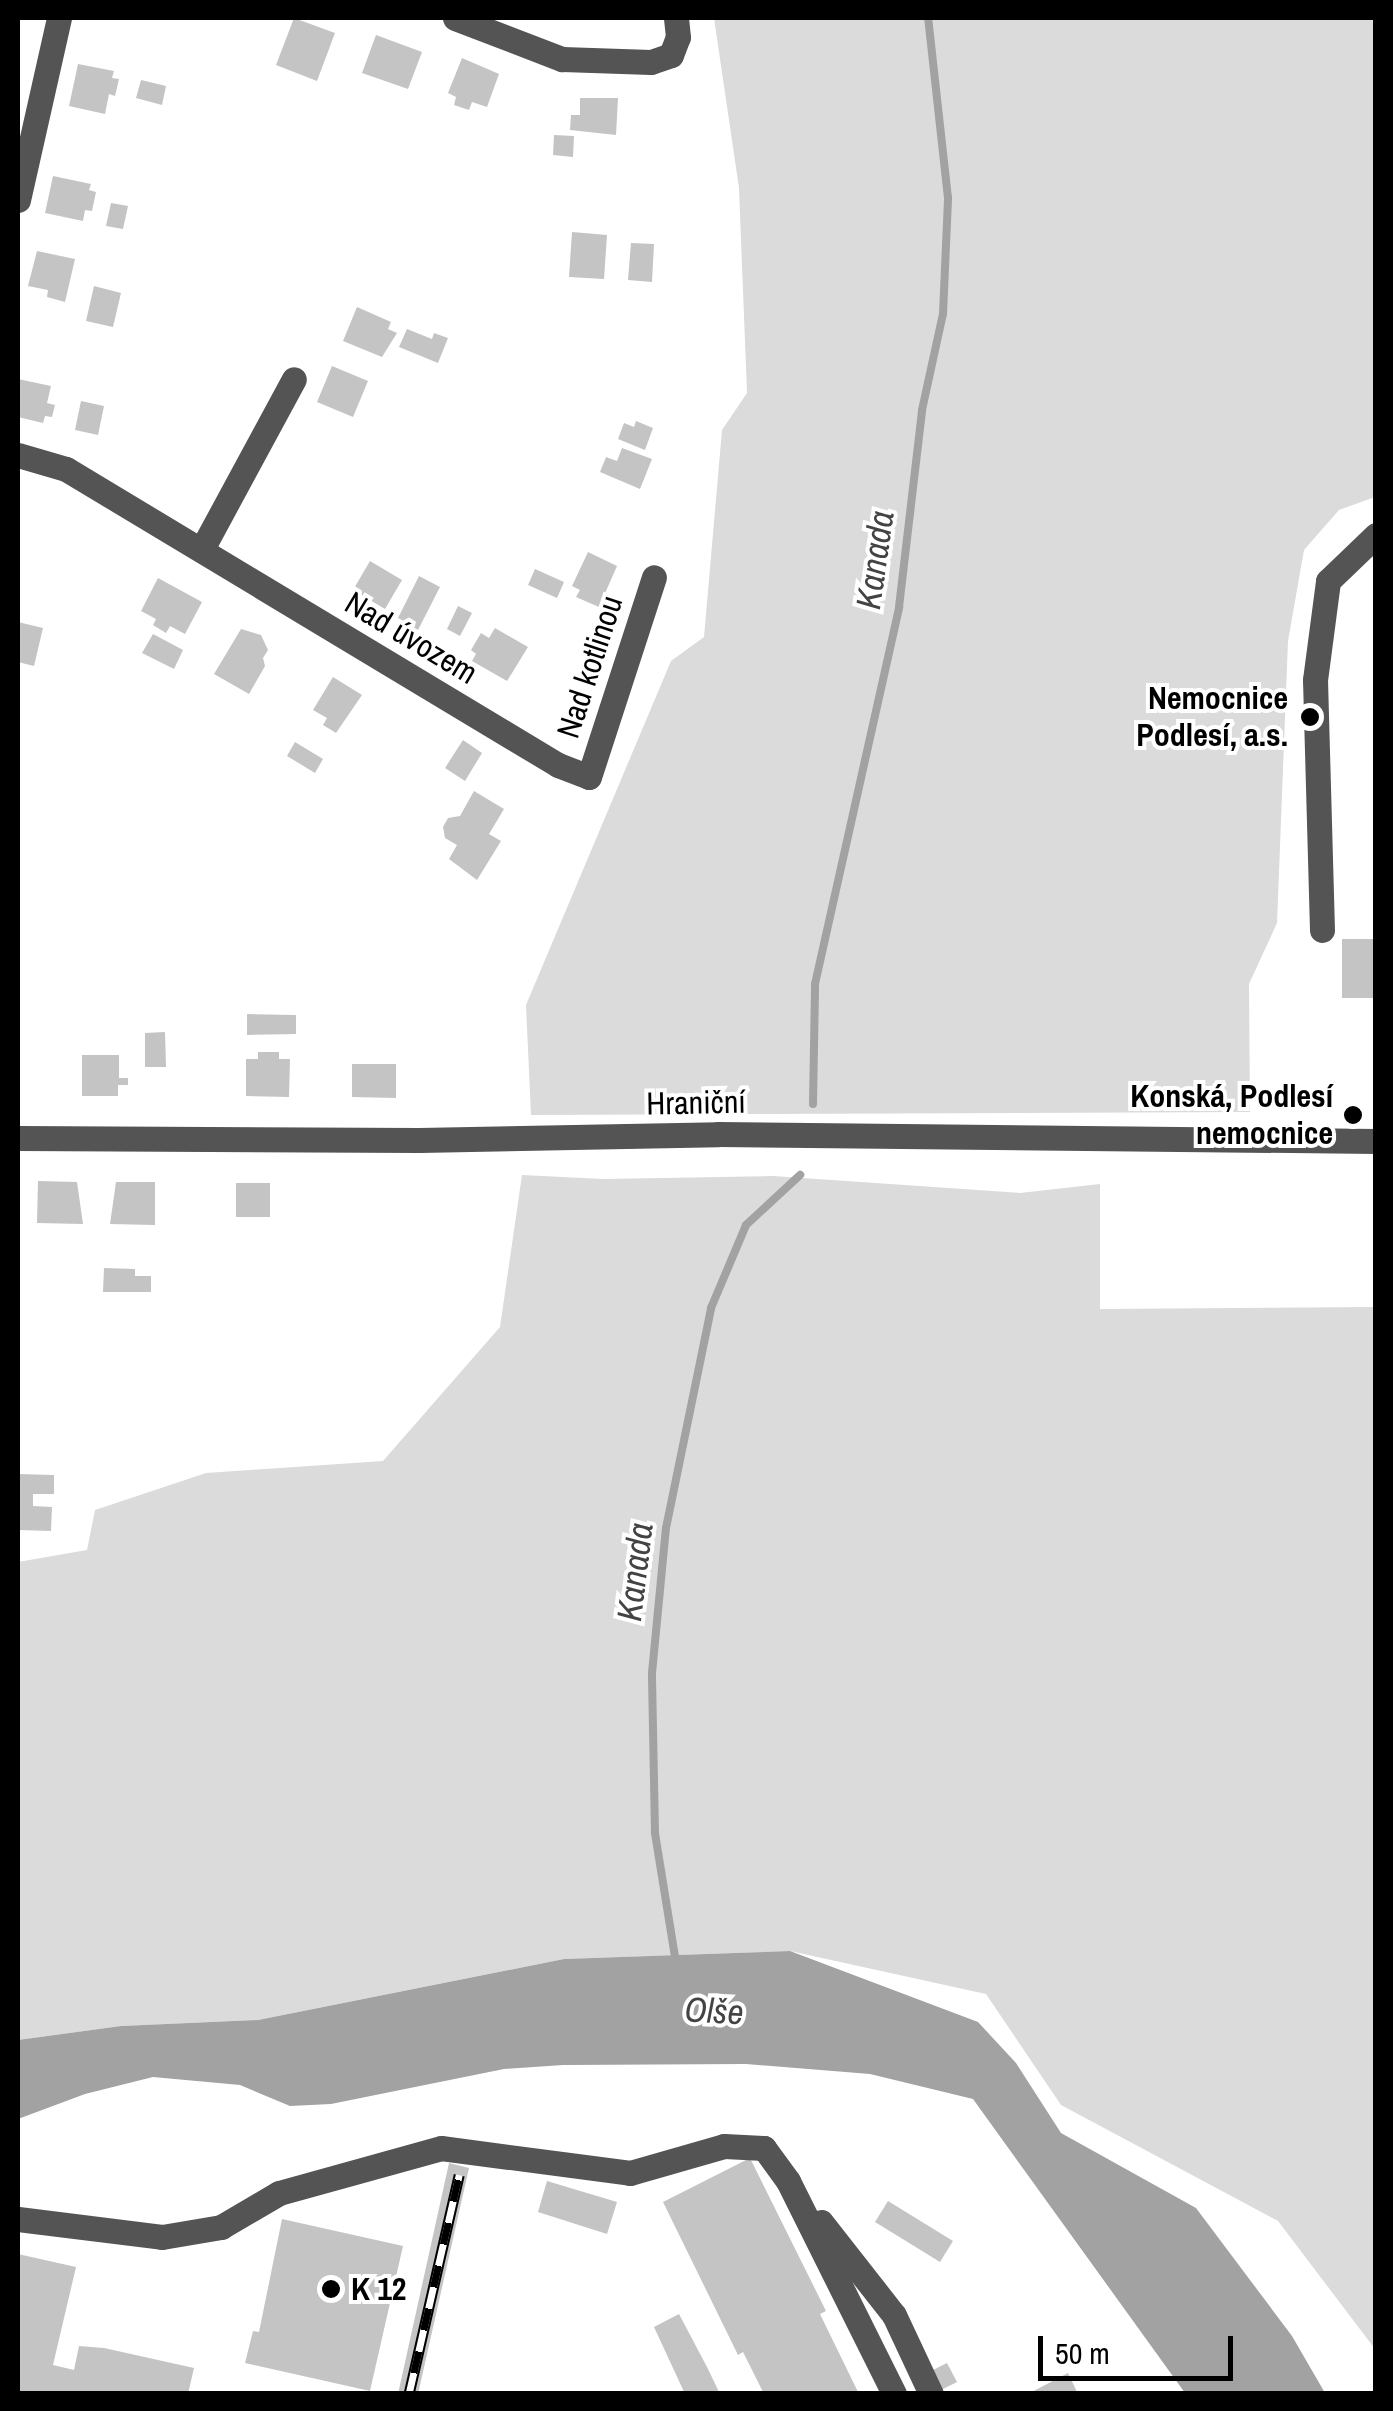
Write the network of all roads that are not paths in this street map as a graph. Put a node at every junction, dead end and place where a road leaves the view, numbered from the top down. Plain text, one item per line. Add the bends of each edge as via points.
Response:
1 (59, 18) edge
2 (455, 18) edge
3 (676, 18) edge
4 (18, 200) edge
5 (294, 379) dead end
6 (18, 454) edge
7 (1376, 535) edge
8 (202, 548) junction
9 (654, 577) dead end
10 (589, 778) joint
11 (1322, 930) dead end
12 (18, 1138) edge
13 (1376, 1141) edge
14 (788, 2181) junction
15 (18, 2219) edge
16 (894, 2394) edge
17 (931, 2394) edge

1 - 4 street
2 - 3 street via 562,58 651,62 671,55
5 - 8 street
6 - 8 street, Nad úvozem via 66,469
7 - 11 street via 1328,581 1315,680
8 - 10 street, Nad úvozem
9 - 10 street, Nad kotlinou
12 - 13 street, Hraniční via 738,1134
14 - 15 street via 764,2148 724,2146 630,2172 441,2148 279,2193 221,2228 162,2237
14 - 16 street
14 - 17 street via 894,2315

